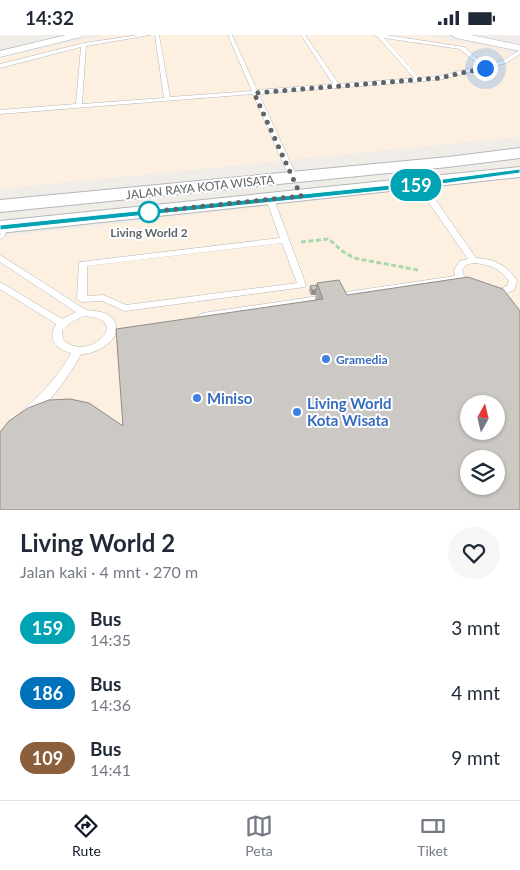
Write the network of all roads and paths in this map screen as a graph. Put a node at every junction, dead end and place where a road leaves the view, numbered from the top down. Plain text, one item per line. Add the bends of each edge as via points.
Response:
1 (43, 35) edge
2 (78, 35) edge
3 (148, 35) edge
4 (156, 35) edge
5 (230, 35) edge
6 (303, 35) edge
7 (378, 35) edge
8 (457, 35) edge
9 (494, 35) edge
10 (520, 41) edge
11 (0, 45) edge
12 (84, 45) junction
13 (520, 48) edge
14 (520, 53) edge
15 (0, 54) edge
16 (0, 66) edge
17 (485, 68) junction
18 (418, 80) junction
19 (337, 86) junction
20 (254, 93) junction
21 (167, 99) junction
22 (79, 106) junction
23 (0, 112) edge
24 (520, 153) edge
25 (520, 172) edge
26 (293, 177) junction
27 (420, 185) junction
28 (301, 196) junction
29 (270, 199) junction
30 (0, 207) edge
31 (1, 231) edge
32 (285, 239) junction
33 (301, 242) dead end
34 (0, 259) edge
35 (473, 260) junction
36 (458, 278) junction
37 (431, 282) junction
38 (0, 285) edge
39 (84, 313) junction
40 (190, 318) edge
41 (62, 323) junction
42 (77, 352) junction
43 (21, 418) edge

1 - 11 street
2 - 15 street
3 - 12 lane
4 - 21 lane
5 - 20 lane
6 - 19 lane
7 - 17 lane via 462,48
7 - 18 lane
8 - 13 street
9 - 10 street
12 - 16 lane
12 - 22 lane
14 - 17 lane
17 - 18 lane
18 - 19 lane
19 - 20 lane
20 - 21 lane
20 - 26 lane
21 - 22 lane
22 - 23 lane
24 - 26 street, JALAN RAYA KOTA WISATA
25 - 27 street, JALAN RAYA KOTA WISATA
26 - 28 street
26 - 30 street, JALAN RAYA KOTA WISATA
27 - 28 street, JALAN RAYA KOTA WISATA
27 - 35 lane
28 - 29 street, JALAN RAYA KOTA WISATA
29 - 31 street, JALAN RAYA KOTA WISATA
29 - 32 lane
32 - 32 lane via 302,285 124,308 103,298 82,299 83,263
33 - 37 path via 329,239 354,258 416,269
34 - 39 lane
35 - 36 lane via 463,263 458,270
35 - 36 lane via 499,265 508,272 513,281 505,297 476,292
36 - 37 lane
37 - 40 lane
38 - 41 lane
39 - 41 lane
39 - 42 lane via 105,316 117,329 100,346
41 - 42 lane via 56,332 58,341 65,349
42 - 43 lane via 55,388

